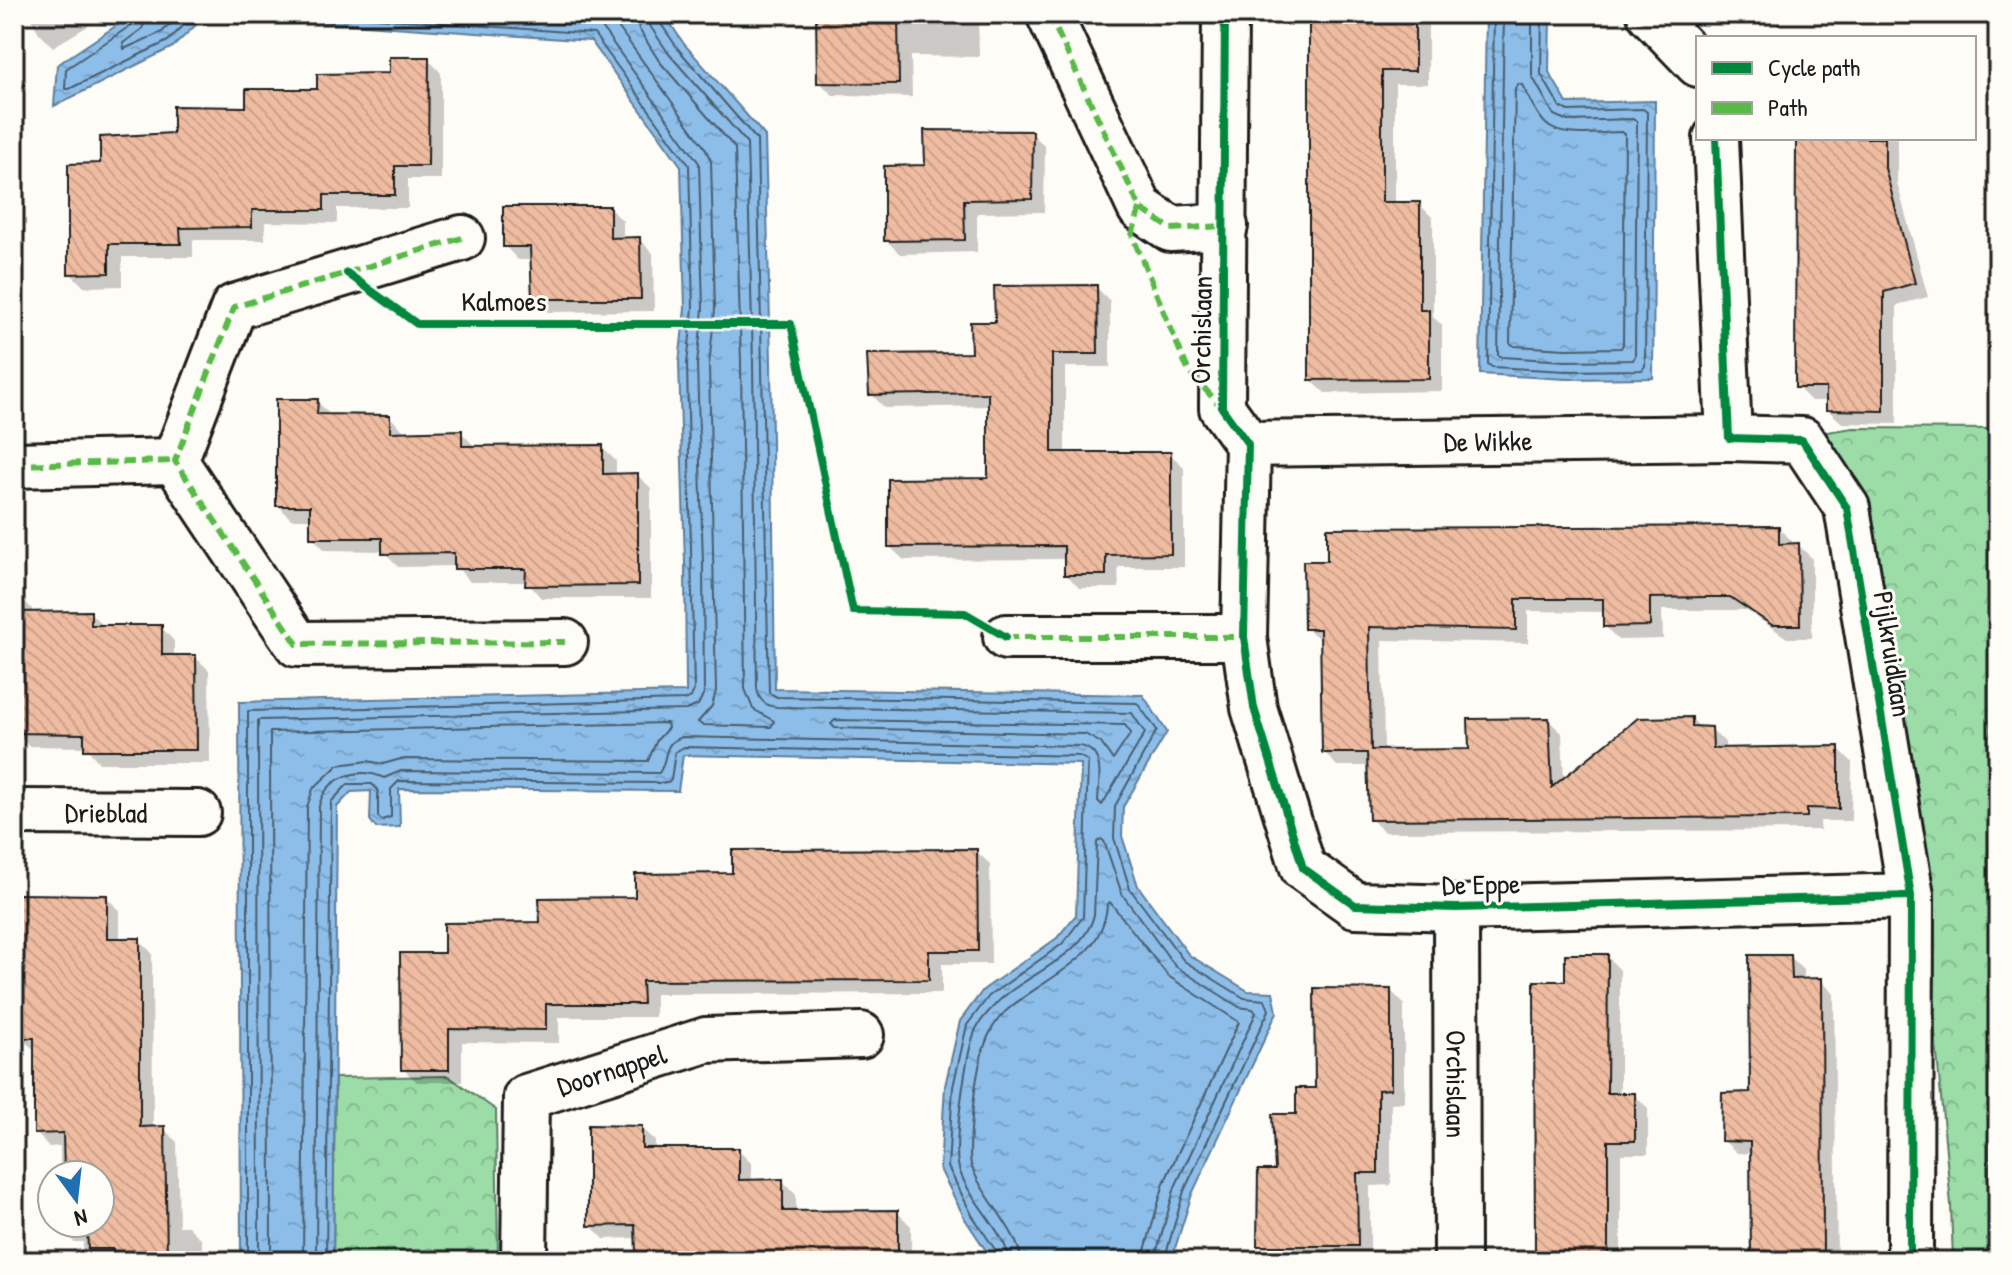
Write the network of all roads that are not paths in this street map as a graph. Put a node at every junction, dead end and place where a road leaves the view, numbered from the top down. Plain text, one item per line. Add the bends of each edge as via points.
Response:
1 (1049, 14) edge
2 (1225, 14) edge
3 (1650, 14) edge
4 (1696, 62) edge
5 (1716, 140) edge
6 (1225, 226) junction
7 (462, 238) dead end
8 (1729, 438) junction
9 (1248, 444) junction
10 (175, 461) junction
11 (14, 465) edge
12 (1006, 637) dead end
13 (1244, 637) junction
14 (565, 642) dead end
15 (14, 812) edge
16 (198, 813) dead end
17 (1911, 896) junction
18 (1456, 908) junction
19 (861, 1035) dead end
20 (524, 1261) edge
21 (1457, 1261) edge
22 (1910, 1261) edge

1 - 6 street via 1140,208 1171,229
2 - 6 street, Orchislaan
3 - 4 street
5 - 8 street
6 - 9 street, Orchislaan via 1222,408
7 - 10 street via 234,307
8 - 9 street, De Wikke
8 - 17 street, Pijlkruidlaan via 1802,440 1847,508
9 - 13 street
10 - 11 street
10 - 14 street via 297,644
12 - 13 street
13 - 18 street, De Eppe via 1254,708 1303,868 1355,905
15 - 16 street, Drieblad
17 - 18 street, De Eppe
17 - 22 street, Pijlkruidlaan
18 - 21 street, Orchislaan
19 - 20 street, Doornappel via 706,1040 526,1097

